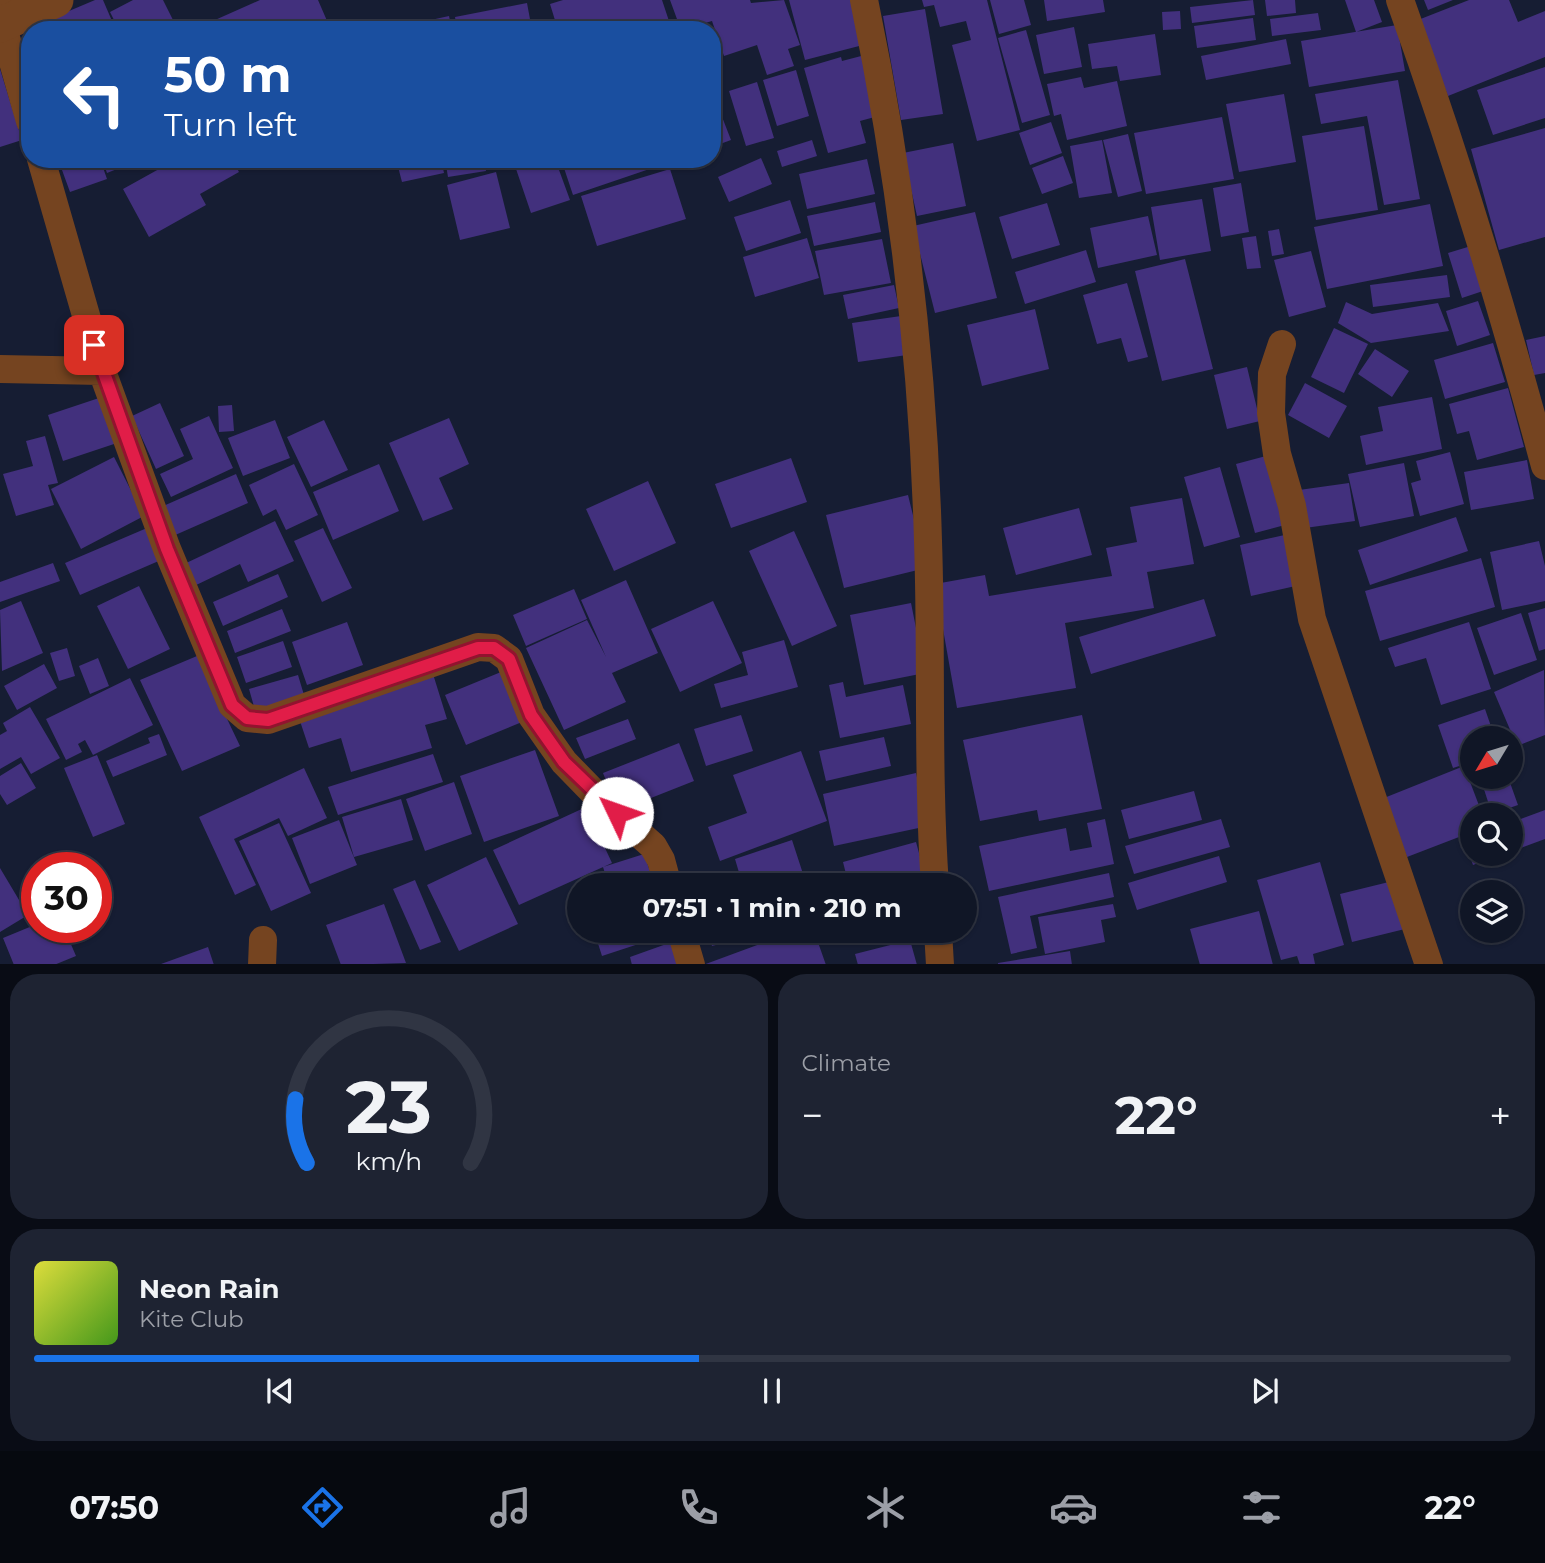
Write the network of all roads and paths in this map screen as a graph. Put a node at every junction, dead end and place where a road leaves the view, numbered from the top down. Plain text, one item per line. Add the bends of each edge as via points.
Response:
1 (56, 0) edge
2 (864, 0) edge
3 (1400, 0) edge
4 (1, 17) edge
5 (21, 89) edge
6 (44, 168) edge
7 (1282, 344) dead end
8 (0, 369) edge
9 (102, 371) junction
10 (1545, 466) edge
11 (665, 873) edge
12 (934, 873) edge
13 (685, 943) edge
14 (939, 943) edge
15 (691, 964) edge
16 (940, 964) edge
17 (1429, 964) edge

1 - 4 street
2 - 12 street via 915,319 929,541 929,803
3 - 10 street via 1511,336
4 - 5 street
6 - 9 street
7 - 17 street via 1272,374 1271,413 1312,620
8 - 9 street
9 - 11 street via 167,549 232,705 247,718 268,720 478,648 494,648 509,659 531,715 564,762 653,846
13 - 15 street
14 - 16 street

